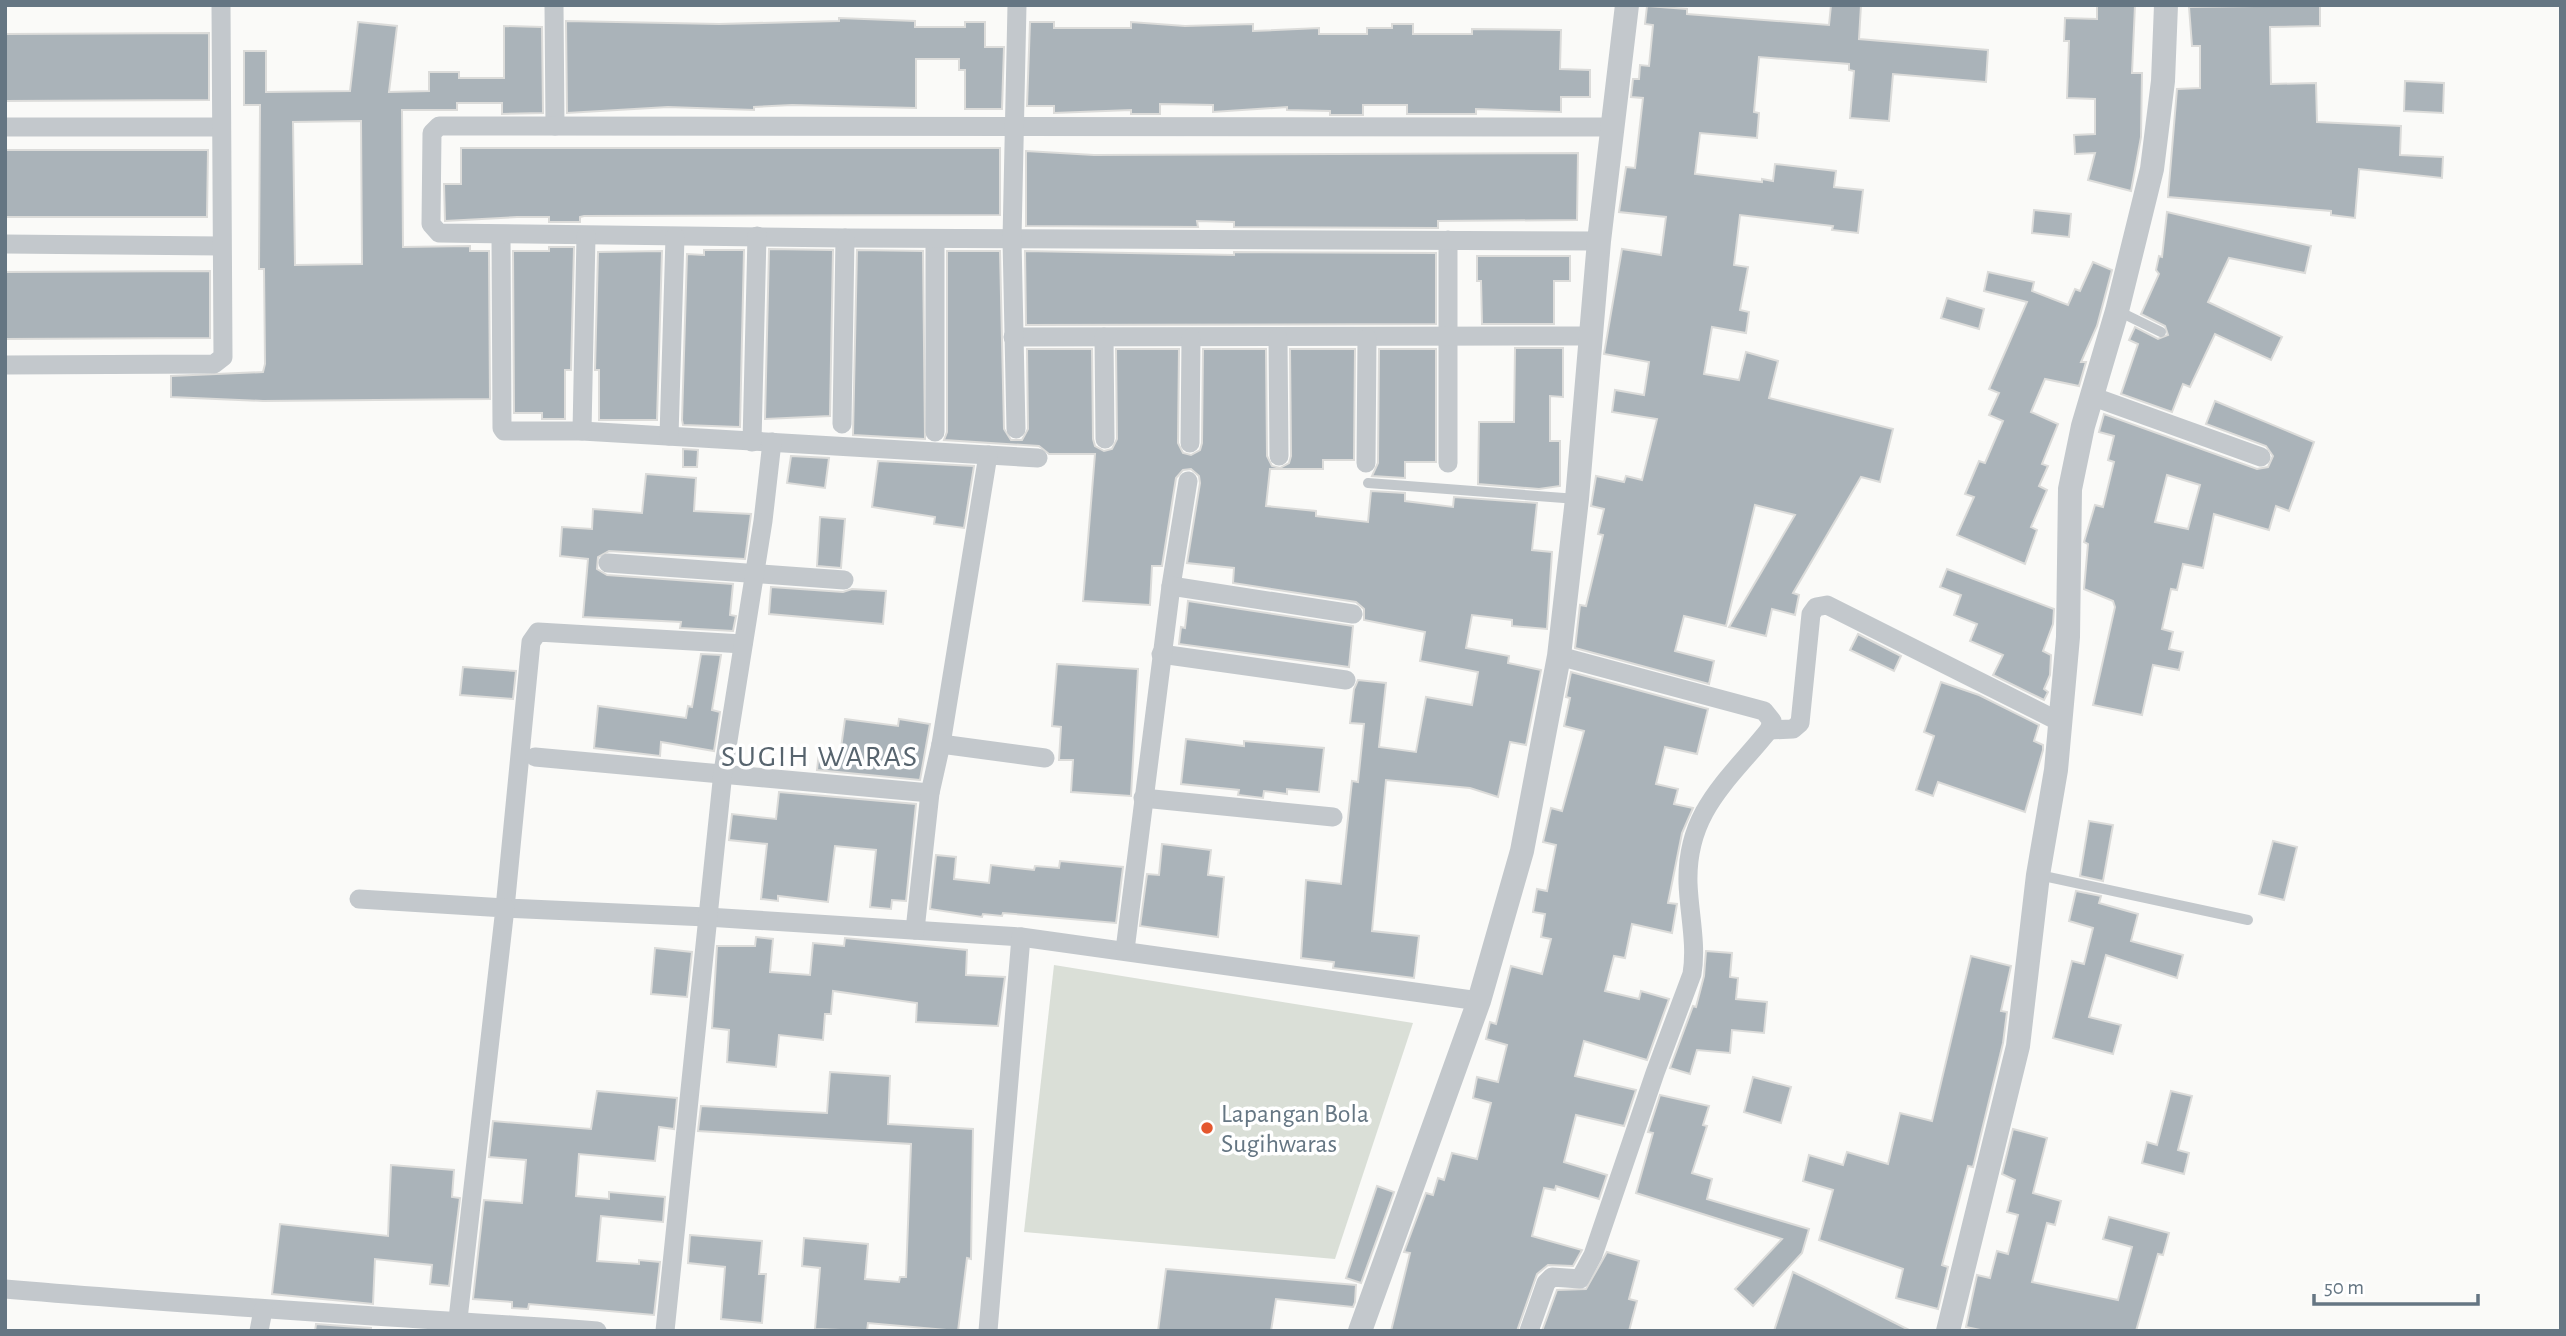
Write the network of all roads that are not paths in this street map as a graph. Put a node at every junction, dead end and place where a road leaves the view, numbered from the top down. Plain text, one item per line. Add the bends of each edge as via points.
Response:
1 (221, 5) edge
2 (554, 5) edge
3 (1017, 5) edge
4 (1627, 5) edge
5 (2166, 5) edge
6 (555, 126) junction
7 (5, 127) edge
8 (221, 127) junction
9 (1014, 127) junction
10 (1611, 127) junction
11 (501, 235) junction
12 (586, 236) junction
13 (757, 236) junction
14 (675, 237) junction
15 (845, 238) junction
16 (934, 239) junction
17 (1012, 239) junction
18 (1448, 240) junction
19 (1599, 241) junction
20 (5, 244) edge
21 (221, 246) junction
22 (2117, 311) junction
23 (2161, 332) dead end
24 (1448, 336) junction
25 (1590, 336) junction
26 (1013, 337) junction
27 (1104, 337) junction
28 (1191, 338) junction
29 (1278, 338) junction
30 (1367, 338) junction
31 (5, 365) edge
32 (2091, 396) junction
33 (842, 424) dead end
34 (1016, 429) dead end
35 (582, 431) junction
36 (935, 432) dead end
37 (669, 436) junction
38 (1105, 439) dead end
39 (762, 442) junction
40 (1190, 443) dead end
41 (988, 456) junction
42 (1279, 456) dead end
43 (2261, 457) dead end
44 (1038, 458) dead end
45 (1448, 463) dead end
46 (1367, 473) joint
47 (1188, 481) dead end
48 (1577, 499) junction
49 (608, 563) dead end
50 (755, 574) junction
51 (844, 580) dead end
52 (1171, 586) junction
53 (1353, 614) dead end
54 (743, 645) junction
55 (1161, 654) junction
56 (1559, 656) junction
57 (1346, 680) dead end
58 (2060, 722) junction
59 (1780, 730) junction
60 (941, 744) junction
61 (535, 757) dead end
62 (1045, 758) dead end
63 (723, 772) junction
64 (930, 793) junction
65 (1143, 798) junction
66 (1333, 817) dead end
67 (2038, 875) junction
68 (359, 899) dead end
69 (505, 908) junction
70 (707, 917) junction
71 (2248, 920) dead end
72 (915, 930) junction
73 (1021, 937) junction
74 (1125, 950) junction
75 (1479, 1001) junction
76 (5, 1289) edge
77 (261, 1310) junction
78 (458, 1319) junction
79 (568, 1330) edge
80 (259, 1331) edge
81 (597, 1331) edge
82 (665, 1331) edge
83 (988, 1331) edge
84 (1360, 1331) edge
85 (1529, 1331) edge
86 (1948, 1331) edge

1 - 8 street
2 - 6 street
3 - 9 street
4 - 10 street
5 - 22 street via 2152,169
6 - 9 street
6 - 11 street via 435,128 434,229 439,233
7 - 8 street
8 - 21 street
9 - 10 street
9 - 17 street
10 - 19 street
11 - 12 street
11 - 35 street via 502,429
12 - 14 street
12 - 35 street
13 - 14 street
13 - 15 street
13 - 39 street
14 - 37 street
15 - 16 street
15 - 33 street
16 - 17 street
16 - 36 street
17 - 18 street
17 - 26 street
18 - 19 street
18 - 24 street
19 - 25 street
20 - 21 street
21 - 31 street via 224,354 218,363
22 - 23 lane
22 - 32 street
24 - 25 street
24 - 30 street
24 - 45 street
25 - 48 street
26 - 27 street
26 - 34 street
27 - 28 street
27 - 38 street
28 - 29 street
28 - 40 street
29 - 30 street
29 - 42 street
30 - 46 street
32 - 43 street
32 - 58 street via 2070,489 2068,637
35 - 37 street
37 - 39 street
39 - 41 street
39 - 50 street
41 - 44 street
41 - 60 street
46 - 48 lane
47 - 52 street
48 - 56 street
49 - 50 street
50 - 51 street
50 - 54 street
52 - 53 street
52 - 55 street
54 - 63 street
54 - 69 street via 538,632 531,642
55 - 57 street
55 - 65 street
56 - 59 street via 1764,711
56 - 75 street via 1522,851
58 - 59 street via 1827,605 1816,607 1811,614 1797,727
58 - 67 street
59 - 85 street via 1713,793 1703,811 1688,880 1692,974 1593,1255 1580,1279 1552,1277 1546,1283
60 - 62 street
60 - 64 street
61 - 63 street
63 - 64 street
63 - 70 street
64 - 72 street
65 - 66 street
65 - 74 street
67 - 71 lane
67 - 86 street via 2018,1046
68 - 69 street
69 - 70 street
69 - 78 street
70 - 72 street
70 - 82 street
72 - 73 street
73 - 74 street
73 - 83 street
74 - 75 street
75 - 84 street
76 - 77 street
77 - 78 street
77 - 80 street
78 - 79 street
79 - 81 street

